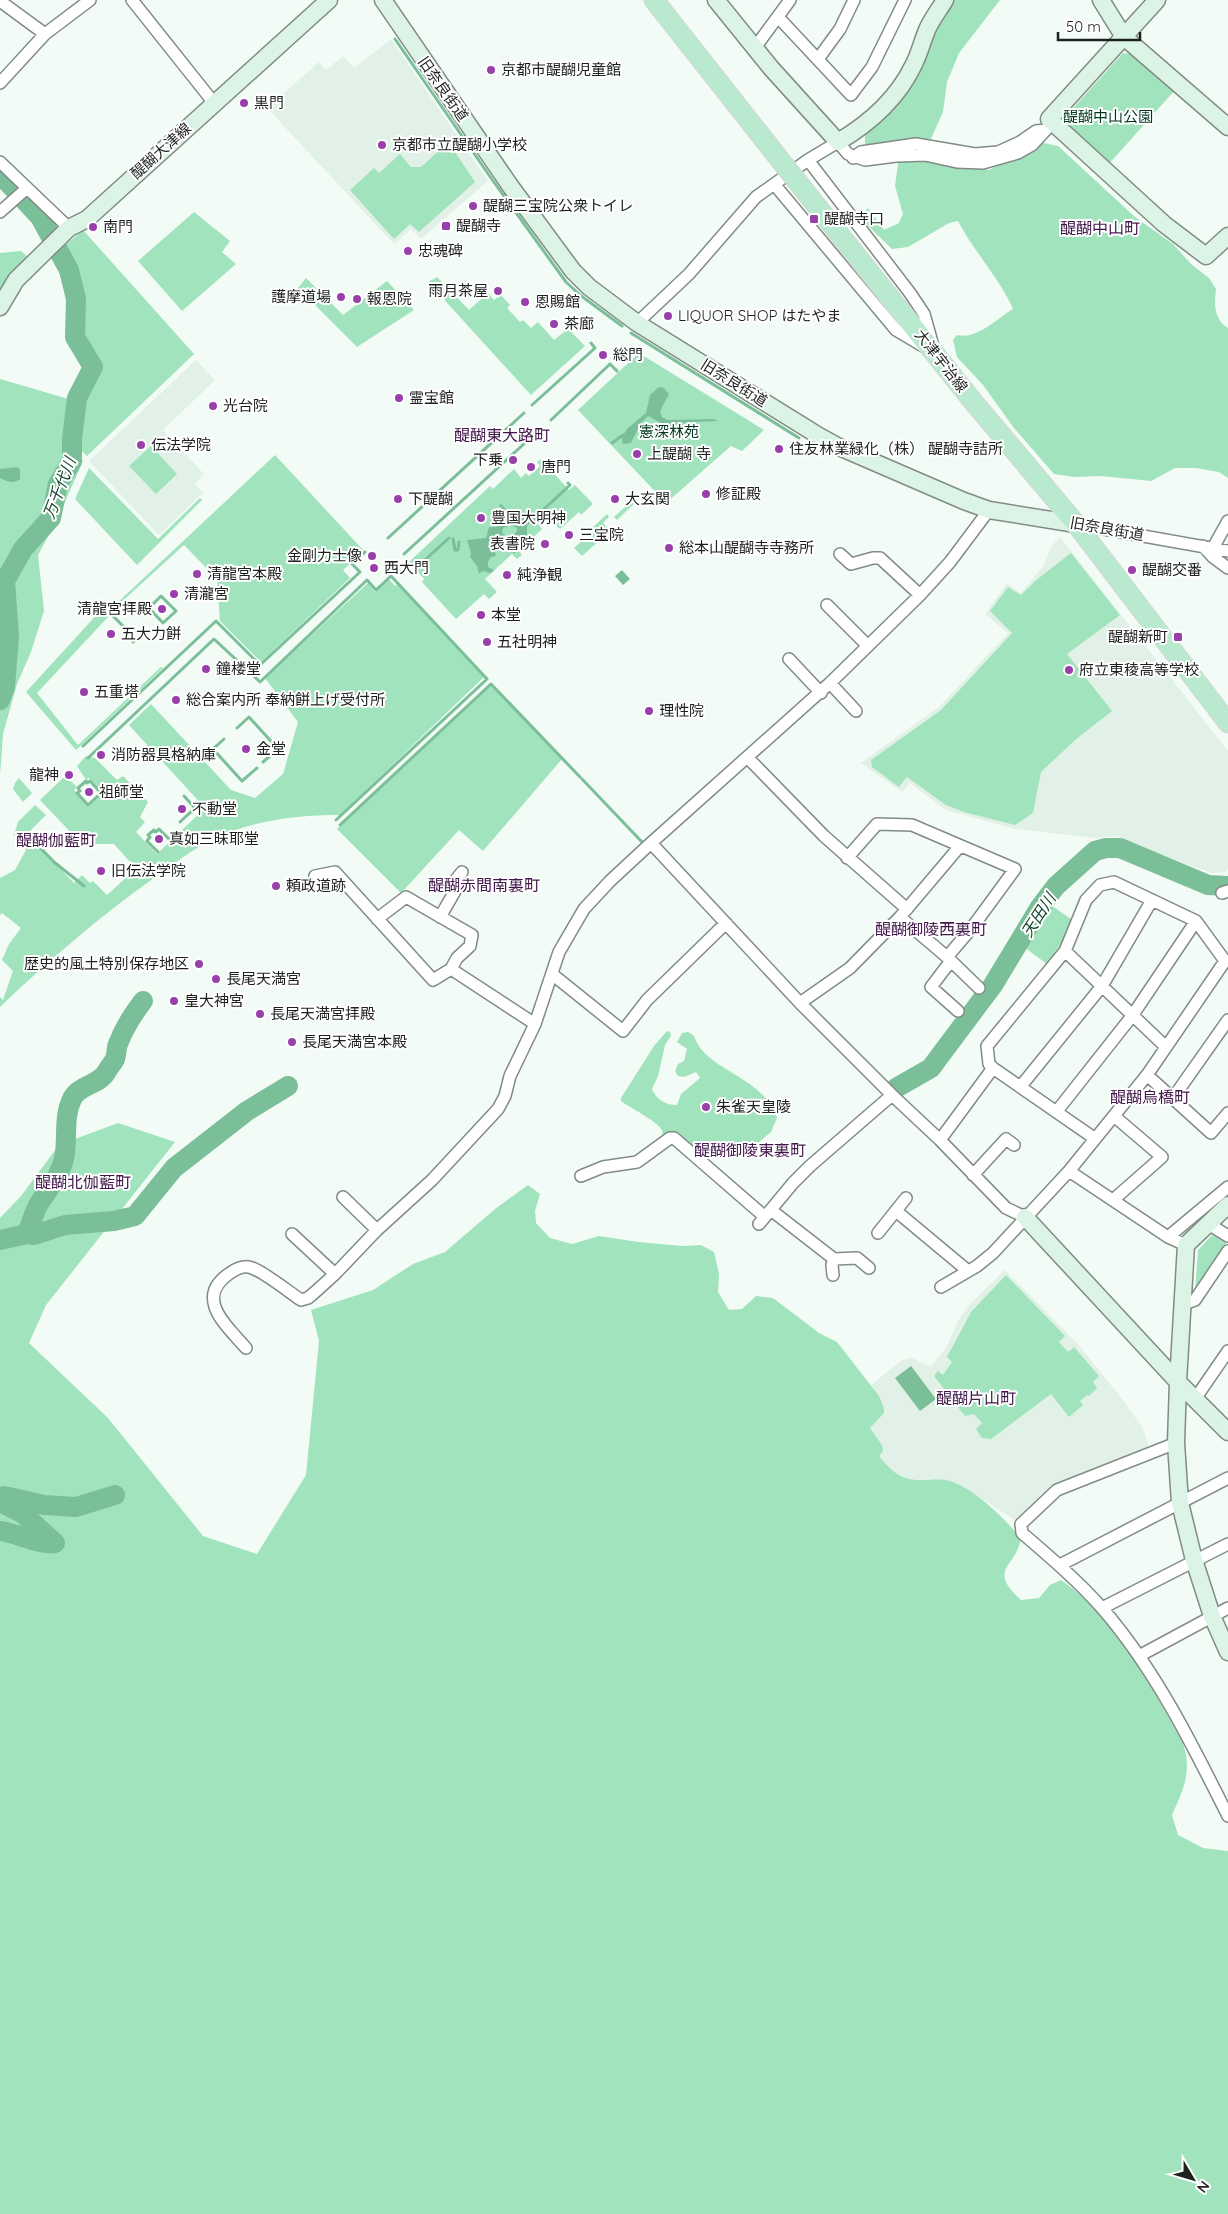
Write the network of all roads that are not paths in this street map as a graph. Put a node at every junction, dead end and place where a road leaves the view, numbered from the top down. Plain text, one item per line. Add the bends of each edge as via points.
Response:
1 (90, 0) edge
2 (132, 0) edge
3 (329, 0) edge
4 (383, 0) edge
5 (654, 0) edge
6 (716, 0) edge
7 (790, 0) edge
8 (854, 0) edge
9 (905, 0) edge
10 (945, 0) edge
11 (1100, 0) edge
12 (1157, 0) edge
13 (0, 1) edge
14 (778, 17) junction
15 (45, 34) junction
16 (1124, 37) junction
17 (754, 49) junction
18 (818, 59) junction
19 (0, 83) edge
20 (214, 103) junction
21 (1050, 126) junction
22 (1228, 127) edge
23 (838, 142) junction
24 (808, 160) junction
25 (0, 162) edge
26 (774, 184) junction
27 (21, 193) junction
28 (0, 212) edge
29 (1228, 236) edge
30 (59, 238) junction
31 (0, 307) edge
32 (637, 323) junction
33 (935, 353) junction
34 (989, 510) junction
35 (1228, 521) edge
36 (1076, 524) junction
37 (1208, 547) junction
38 (1228, 551) edge
39 (840, 554) dead end
40 (1228, 568) edge
41 (920, 595) junction
42 (827, 605) dead end
43 (868, 646) junction
44 (789, 659) dead end
45 (830, 683) junction
46 (821, 692) junction
47 (856, 711) dead end
48 (1228, 723) edge
49 (747, 757) junction
50 (651, 843) junction
51 (960, 846) junction
52 (847, 858) junction
53 (462, 872) dead end
54 (315, 876) dead end
55 (1152, 900) junction
56 (904, 913) junction
57 (440, 917) junction
58 (377, 919) junction
59 (1196, 922) junction
60 (726, 923) junction
61 (1065, 951) junction
62 (948, 959) junction
63 (451, 969) junction
64 (552, 974) junction
65 (1102, 986) junction
66 (979, 988) dead end
67 (800, 1003) junction
68 (958, 1011) dead end
69 (1132, 1016) junction
70 (1228, 1020) edge
71 (535, 1024) junction
72 (1166, 1047) junction
73 (993, 1068) junction
74 (1147, 1075) junction
75 (1021, 1086) junction
76 (892, 1096) junction
77 (1173, 1098) junction
78 (1057, 1111) junction
79 (1228, 1113) edge
80 (1114, 1116) junction
81 (1094, 1138) junction
82 (940, 1140) junction
83 (1014, 1145) dead end
84 (1069, 1171) junction
85 (973, 1174) junction
86 (580, 1176) dead end
87 (1228, 1188) edge
88 (344, 1197) dead end
89 (906, 1198) dead end
90 (1113, 1200) junction
91 (1226, 1209) edge
92 (896, 1211) junction
93 (765, 1217) junction
94 (1025, 1217) junction
95 (1207, 1223) junction
96 (377, 1230) junction
97 (878, 1233) dead end
98 (292, 1234) dead end
99 (1228, 1236) edge
100 (1168, 1237) junction
101 (1186, 1245) junction
102 (1228, 1251) edge
103 (834, 1260) junction
104 (869, 1268) dead end
105 (968, 1272) junction
106 (335, 1274) junction
107 (833, 1276) dead end
108 (941, 1287) dead end
109 (1182, 1304) junction
110 (246, 1348) dead end
111 (1228, 1351) edge
112 (1178, 1382) junction
113 (1195, 1399) junction
114 (1228, 1432) edge
115 (1176, 1443) junction
116 (1228, 1478) edge
117 (1180, 1503) junction
118 (1228, 1544) edge
119 (1194, 1560) junction
120 (1060, 1566) junction
121 (1102, 1608) junction
122 (1228, 1608) edge
123 (1212, 1616) junction
124 (1228, 1652) edge
125 (1139, 1656) junction
126 (1228, 1816) edge

1 - 15 street
2 - 20 street
3 - 20 street, 醍醐大津線
4 - 32 street, 旧奈良街道 via 572,271
5 - 33 main road, 大津宇治線, bridge
6 - 17 street
7 - 14 street
8 - 18 street via 840,28
9 - 18 street via 872,67 851,95
10 - 23 street via 928,28 914,65 899,91 880,112
11 - 16 street
12 - 16 street
13 - 15 street
14 - 17 street
14 - 18 street
15 - 19 street
16 - 21 street via 1050,119
16 - 22 street
17 - 23 street
20 - 30 street, 醍醐大津線 via 86,219
21 - 23 street via 998,152 976,154 916,144 861,152 853,158
21 - 29 street via 1206,256
23 - 24 street
24 - 26 street
24 - 33 street via 924,314
25 - 27 street
26 - 32 street via 756,197 689,274
26 - 33 street via 896,330
27 - 28 street
27 - 30 street
30 - 31 street, 醍醐大津線 via 16,280
32 - 34 street, 旧奈良街道 via 819,436 886,468
33 - 36 main road, 大津宇治線
34 - 36 street, 旧奈良街道
34 - 41 street
35 - 37 street
36 - 37 street, 旧奈良街道
36 - 48 main road, 大津宇治線
37 - 38 street, 旧奈良街道
37 - 40 street via 1213,557
39 - 41 street via 851,564 880,558
41 - 43 street
42 - 43 street
43 - 45 street
44 - 46 street
45 - 46 street
45 - 47 street
46 - 49 street
49 - 50 street
49 - 52 street
50 - 60 street
50 - 64 street via 584,909 562,945
51 - 52 street via 912,825 877,824
51 - 56 street
51 - 62 street via 1015,868
52 - 56 street
53 - 57 street via 454,882 455,891
54 - 58 street via 335,872
55 - 59 street
55 - 61 street via 1114,882 1100,885 1081,908
55 - 65 street
56 - 62 street
56 - 67 street via 850,968
57 - 58 street via 406,897
57 - 63 street via 472,934 470,946
58 - 63 street via 433,980
59 - 69 street
59 - 72 street via 1225,961
60 - 64 street via 648,1000 623,1031
60 - 67 street
61 - 65 street
61 - 73 street via 987,1046 989,1064
62 - 66 street
62 - 68 street via 932,987
63 - 71 street
64 - 71 street
65 - 69 street
65 - 75 street
67 - 76 street
69 - 72 street
69 - 78 street
70 - 77 street
71 - 96 street via 498,1109 432,1180
72 - 74 street
73 - 75 street
73 - 82 street
74 - 77 street
74 - 80 street
75 - 78 street
76 - 82 street
76 - 93 street via 810,1166
77 - 79 street via 1211,1133
78 - 81 street
80 - 81 street
80 - 90 street via 1162,1157
81 - 84 street
82 - 85 street
83 - 85 street via 1006,1139
84 - 90 street
84 - 94 street
85 - 94 street via 1006,1208
86 - 93 street via 604,1167 637,1162 674,1138
87 - 100 street
88 - 96 street
89 - 92 street
90 - 100 street
91 - 95 street
92 - 97 street
92 - 105 street
93 - 103 street
94 - 105 street via 993,1253
94 - 112 street
95 - 99 street
95 - 101 street
96 - 106 street
98 - 106 street
100 - 101 street
101 - 109 street
102 - 109 street via 1195,1300
103 - 104 street via 857,1258
103 - 107 street
105 - 108 street
106 - 110 street via 308,1298 301,1300 252,1267 237,1269 219,1282 213,1299 214,1308
109 - 112 street
111 - 113 street
112 - 113 street
112 - 115 street
113 - 114 street
115 - 117 street
115 - 120 street via 1057,1490 1021,1524 1022,1533
116 - 117 street
117 - 119 street
117 - 120 street
118 - 119 street
119 - 121 street
119 - 123 street
120 - 121 street
121 - 125 street
122 - 123 street
123 - 124 street
123 - 125 street
125 - 126 street via 1197,1755

